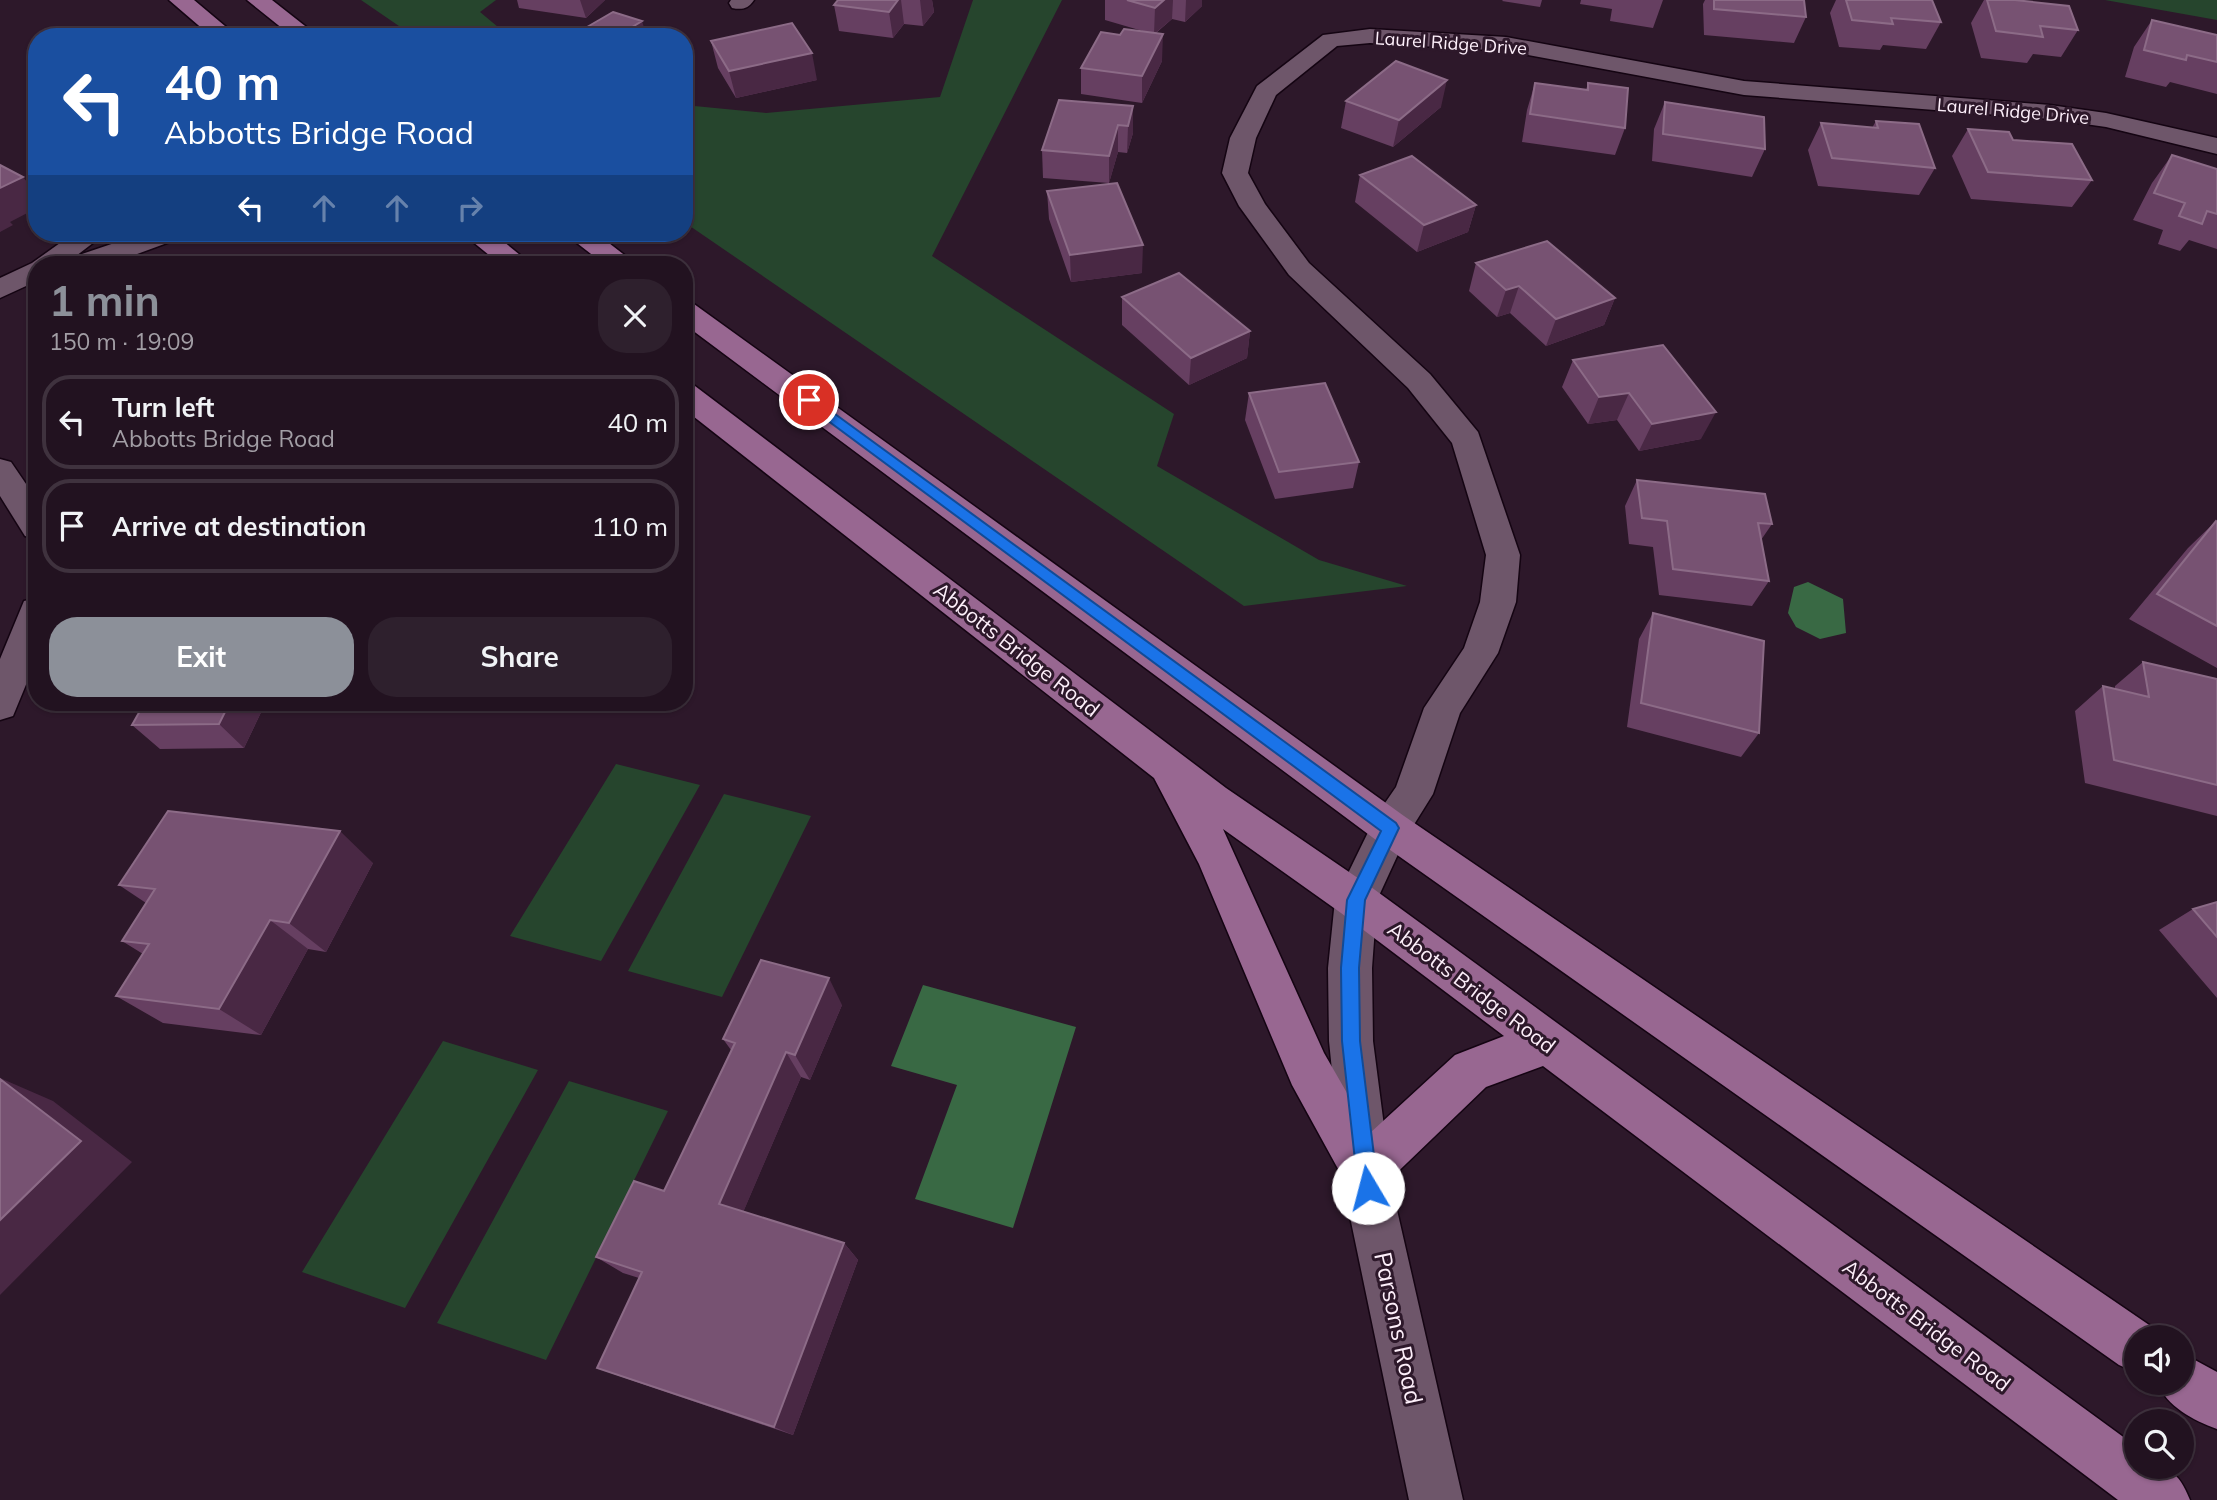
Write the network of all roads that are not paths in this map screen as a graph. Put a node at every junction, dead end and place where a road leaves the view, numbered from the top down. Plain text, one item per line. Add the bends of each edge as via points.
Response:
1 (180, 0) edge
2 (258, 0) edge
3 (216, 28) edge
4 (296, 28) edge
5 (2217, 146) edge
6 (79, 242) edge
7 (145, 242) edge
8 (488, 242) edge
9 (591, 242) edge
10 (58, 256) edge
11 (110, 256) edge
12 (506, 256) edge
13 (611, 256) edge
14 (28, 275) edge
15 (0, 289) edge
16 (693, 317) edge
17 (693, 400) edge
18 (0, 470) edge
19 (28, 513) edge
20 (28, 634) edge
21 (0, 705) edge
22 (1167, 765) junction
23 (1390, 828) junction
24 (1356, 900) junction
25 (1548, 1042) junction
26 (1366, 1170) junction
27 (2124, 1338) edge
28 (2194, 1387) edge
29 (2217, 1403) edge
30 (1436, 1500) edge
31 (2163, 1500) edge

1 - 3 main road
2 - 4 main road
5 - 23 street, Laurel Ridge Drive via 2106,120 1744,88 1506,44 1381,37 1331,40 1296,64 1266,91 1256,108 1235,173 1252,206 1299,270 1419,381 1467,440 1503,555 1498,602 1480,653 1443,708 1413,794
6 - 10 street
7 - 11 street
8 - 12 main road
9 - 13 main road
14 - 15 street
16 - 23 main road
17 - 22 main road, Abbotts Bridge Road
18 - 19 street
20 - 21 street
22 - 24 main road, Abbotts Bridge Road
22 - 26 main road via 1217,858 1308,1069
23 - 24 street, Parsons Road
23 - 27 main road
24 - 25 main road, Abbotts Bridge Road
24 - 26 street, Parsons Road via 1350,968 1351,1041
25 - 26 main road via 1471,1071
25 - 31 main road, Abbotts Bridge Road
26 - 30 street, Parsons Road
28 - 29 main road

